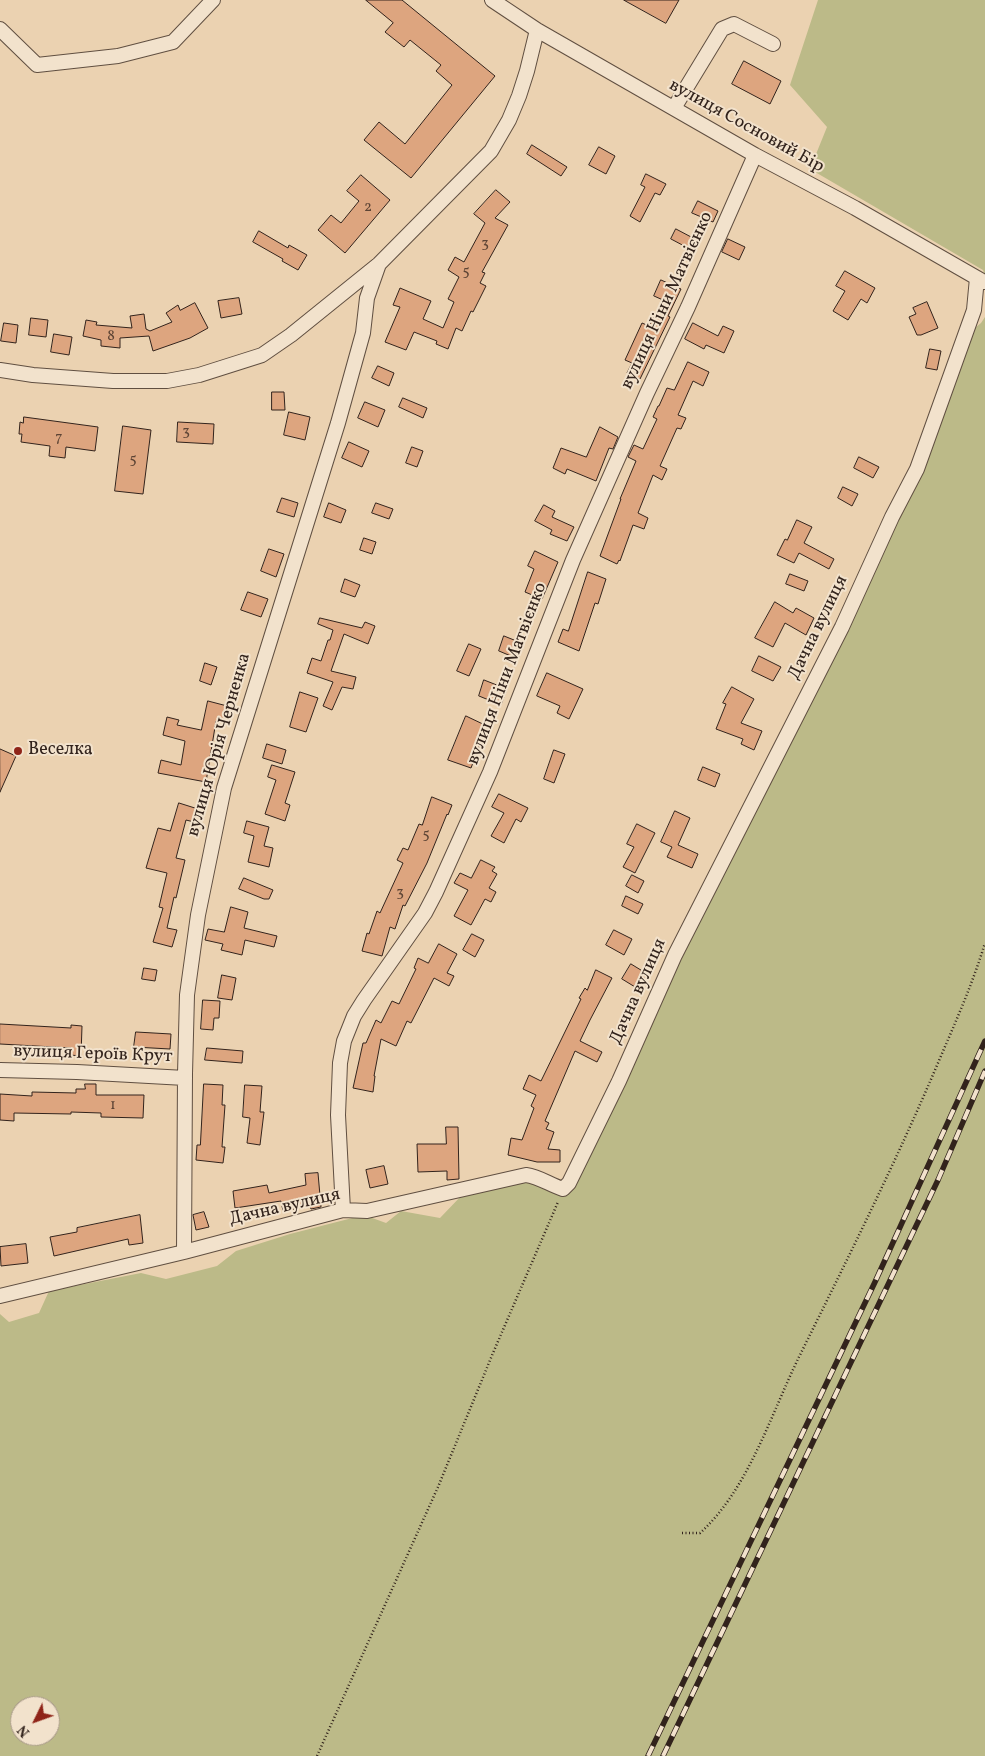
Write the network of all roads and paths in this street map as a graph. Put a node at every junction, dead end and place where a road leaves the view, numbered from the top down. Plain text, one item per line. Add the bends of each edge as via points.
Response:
1 (213, 0) edge
2 (492, 0) edge
3 (0, 29) edge
4 (537, 30) junction
5 (772, 44) dead end
6 (674, 108) junction
7 (755, 155) junction
8 (379, 264) junction
9 (981, 280) edge
10 (0, 370) edge
11 (985, 943) edge
12 (0, 1070) edge
13 (185, 1078) junction
14 (563, 1189) junction
15 (343, 1210) junction
16 (184, 1252) junction
17 (0, 1296) edge
18 (682, 1533) dead end
19 (317, 1756) edge

1 - 3 street via 173,42 118,56 36,65
2 - 4 street, вулиця Сосновий Бір
4 - 6 street, вулиця Сосновий Бір
4 - 8 street via 519,96 491,151
5 - 6 street via 734,24 722,30
6 - 7 street, вулиця Сосновий Бір
7 - 9 street, вулиця Сосновий Бір
7 - 15 street, вулиця Ніни Матвієнко via 573,560 490,772 436,892 354,1016 344,1040 338,1115
8 - 10 street via 262,355 199,375 167,381 113,381
8 - 13 street, вулиця Юрія Черненка via 367,298 363,333 338,423 224,788 198,915 187,995
9 - 14 street, Дачна вулиця via 974,310 918,469 892,517 842,627 675,955 570,1183
11 - 18 path via 974,981 898,1156 742,1481 713,1522 700,1533
12 - 13 street, вулиця Героїв Крут
13 - 16 street, вулиця Юрія Черненка
14 - 15 street, Дачна вулиця via 526,1175 367,1211
14 - 19 path via 438,1487
15 - 16 street, Дачна вулиця
16 - 17 street, Дачна вулиця

